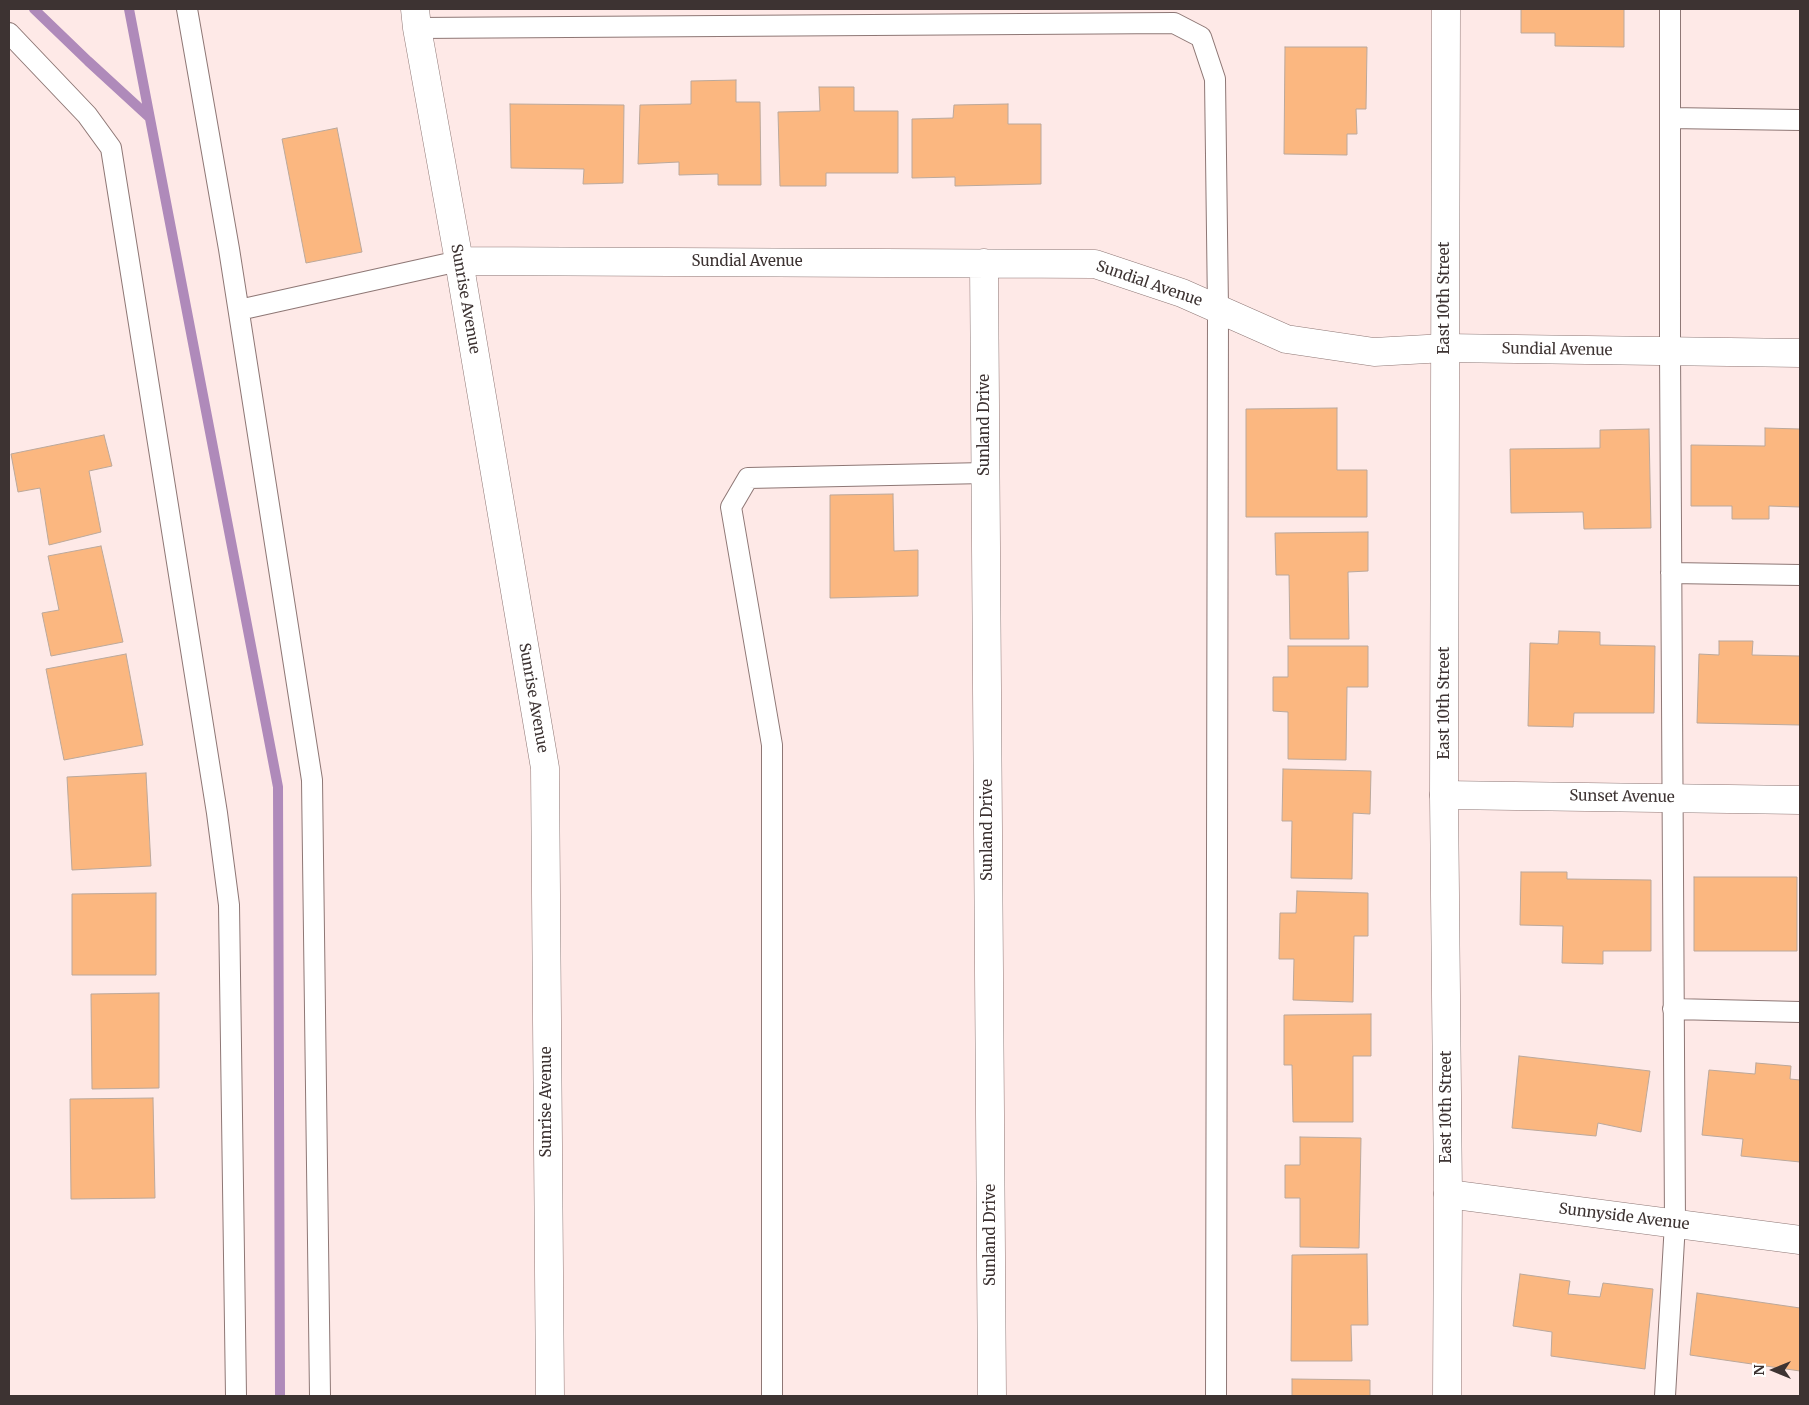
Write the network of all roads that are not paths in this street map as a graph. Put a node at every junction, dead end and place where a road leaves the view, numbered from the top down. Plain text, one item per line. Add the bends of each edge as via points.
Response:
1 (187, 9) edge
2 (1446, 9) edge
3 (1670, 9) edge
4 (1174, 16) edge
5 (416, 19) edge
6 (9, 33) edge
7 (1670, 118) junction
8 (1800, 120) edge
9 (459, 261) junction
10 (984, 263) junction
11 (1218, 309) junction
12 (239, 310) junction
13 (1445, 348) junction
14 (1670, 351) junction
15 (1800, 353) edge
16 (985, 473) junction
17 (1671, 573) junction
18 (1800, 575) edge
19 (1444, 795) junction
20 (1673, 798) junction
21 (1800, 800) edge
22 (1673, 1009) junction
23 (1800, 1012) edge
24 (1448, 1194) junction
25 (1675, 1223) junction
26 (1800, 1240) edge
27 (236, 1396) edge
28 (320, 1396) edge
29 (550, 1396) edge
30 (772, 1396) edge
31 (992, 1396) edge
32 (1216, 1396) edge
33 (1451, 1396) edge
34 (1665, 1396) edge

1 - 12 lane
2 - 13 street, East 10th Street
3 - 7 lane
4 - 5 lane
4 - 11 lane via 1201,37 1215,79
5 - 9 street, Sunrise Avenue
6 - 27 lane via 87,115 111,148 218,813 229,905
7 - 8 lane
7 - 14 lane
9 - 10 street, Sundial Avenue
9 - 12 lane
9 - 29 street, Sunrise Avenue via 545,768
10 - 11 street, Sundial Avenue via 1095,264 1182,293
10 - 16 street, Sunland Drive
11 - 13 street, Sundial Avenue via 1286,338 1374,352
11 - 32 lane
12 - 28 lane via 312,780
13 - 14 street, Sundial Avenue
13 - 19 street, East 10th Street
14 - 15 street, Sundial Avenue
14 - 17 lane
16 - 30 lane via 748,478 731,507 772,746
16 - 31 street, Sunland Drive
17 - 18 lane
17 - 20 lane
19 - 20 street, Sunset Avenue
19 - 24 street, East 10th Street
20 - 21 street, Sunset Avenue
20 - 22 lane
22 - 23 lane
22 - 25 lane
24 - 25 street, Sunnyside Avenue
24 - 33 street, East 10th Street
25 - 26 street, Sunnyside Avenue
25 - 34 lane

